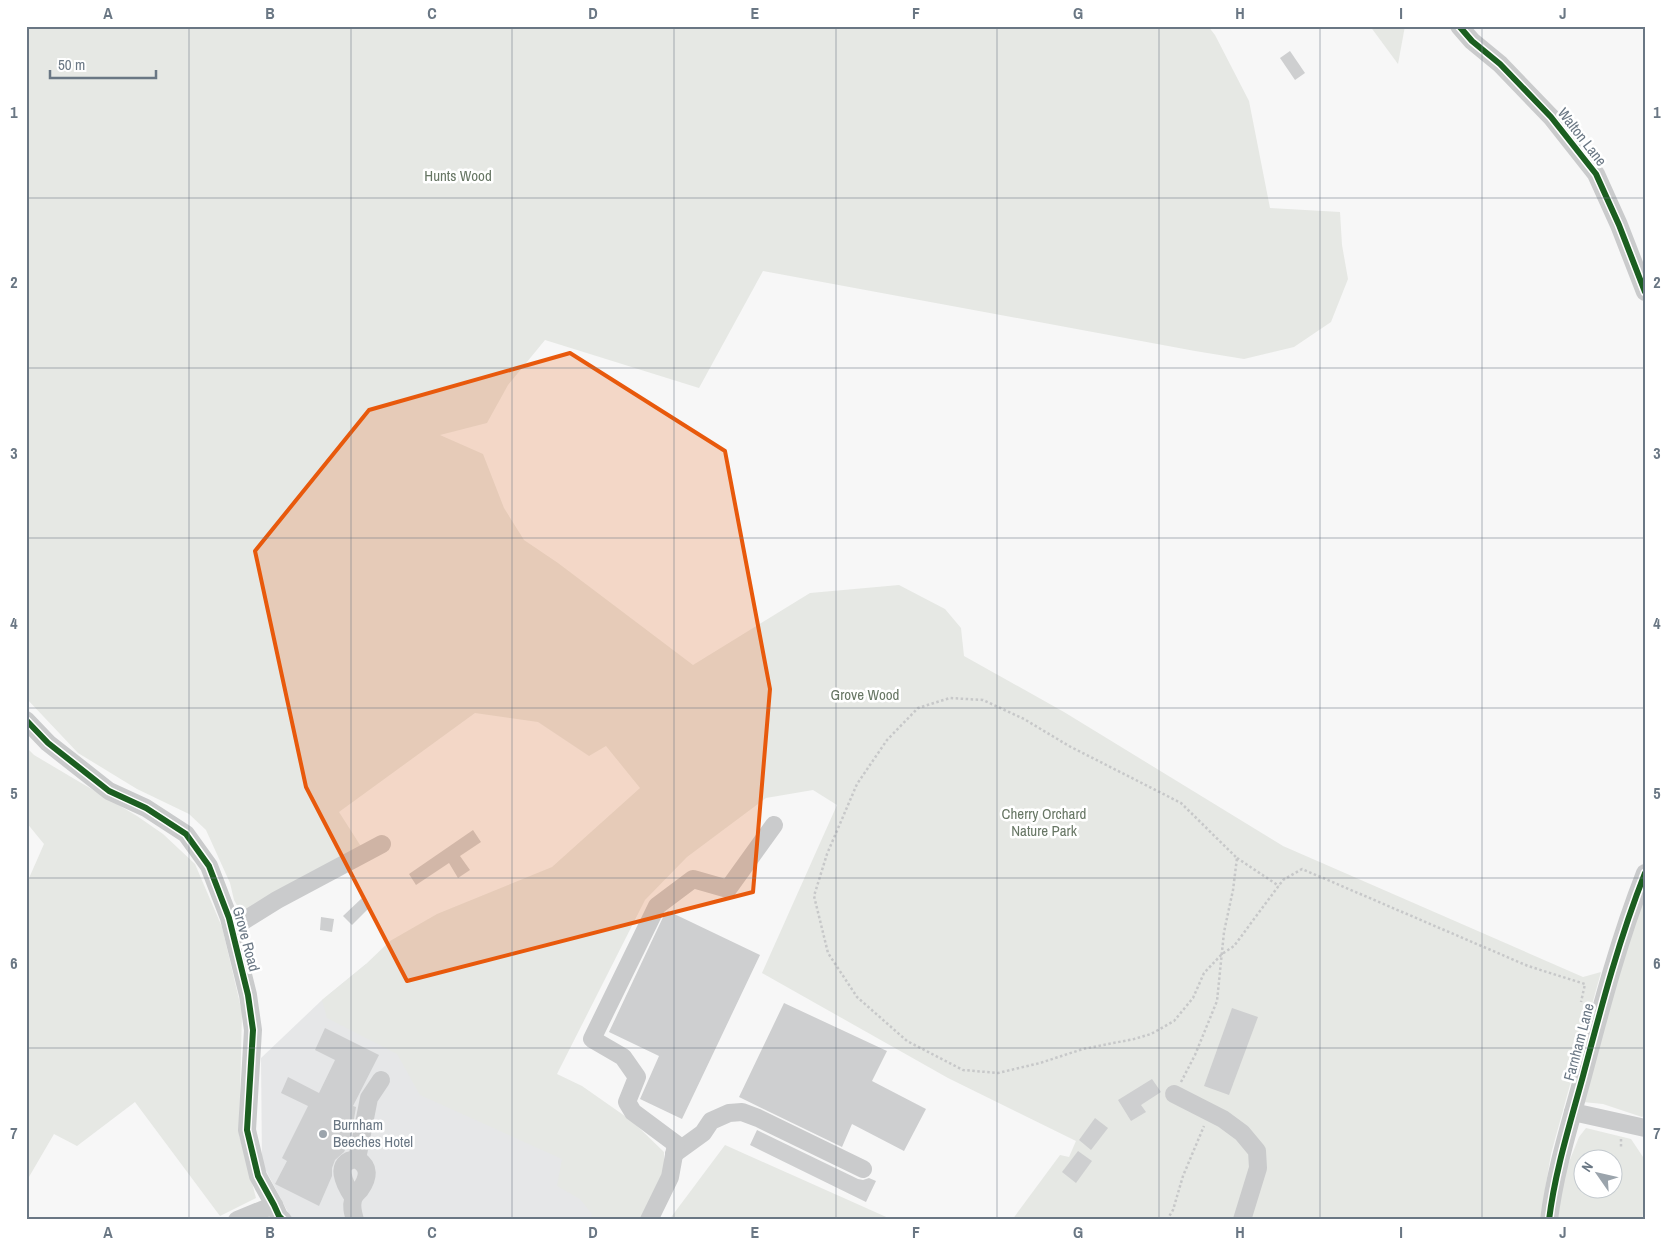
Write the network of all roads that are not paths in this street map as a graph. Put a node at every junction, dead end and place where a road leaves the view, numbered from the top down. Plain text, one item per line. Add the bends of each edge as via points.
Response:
1 (1459, 26) edge
2 (1645, 292) edge
3 (26, 720) edge
4 (774, 825) dead end
5 (382, 844) dead end
6 (1645, 873) edge
7 (232, 928) junction
8 (381, 1080) dead end
9 (1174, 1094) road end
10 (1573, 1112) junction
11 (1645, 1128) edge
12 (674, 1154) junction
13 (863, 1169) dead end
14 (278, 1212) edge
15 (237, 1220) edge
16 (355, 1220) edge
17 (649, 1220) edge
18 (1242, 1220) edge
19 (1549, 1220) edge

1 - 2 street, Walton Lane via 1551,117 1596,174
3 - 7 street, Grove Road via 48,743 109,791 146,808 186,834 209,866
4 - 12 street via 728,889 693,878 657,906 592,1039 623,1058 637,1077 627,1102 633,1112 676,1144
5 - 7 street
6 - 10 street, Farnham Lane via 1604,996
7 - 14 street, Grove Road via 253,1030 247,1130 258,1176
8 - 16 street via 369,1098 357,1158 350,1159 342,1169 345,1185 353,1197
9 - 18 street via 1223,1119 1242,1133 1257,1152 1258,1168
10 - 11 street
10 - 19 street, Farnham Lane via 1553,1187
12 - 13 street via 703,1133 711,1121 729,1113 742,1112
12 - 17 street via 670,1177
14 - 15 street

